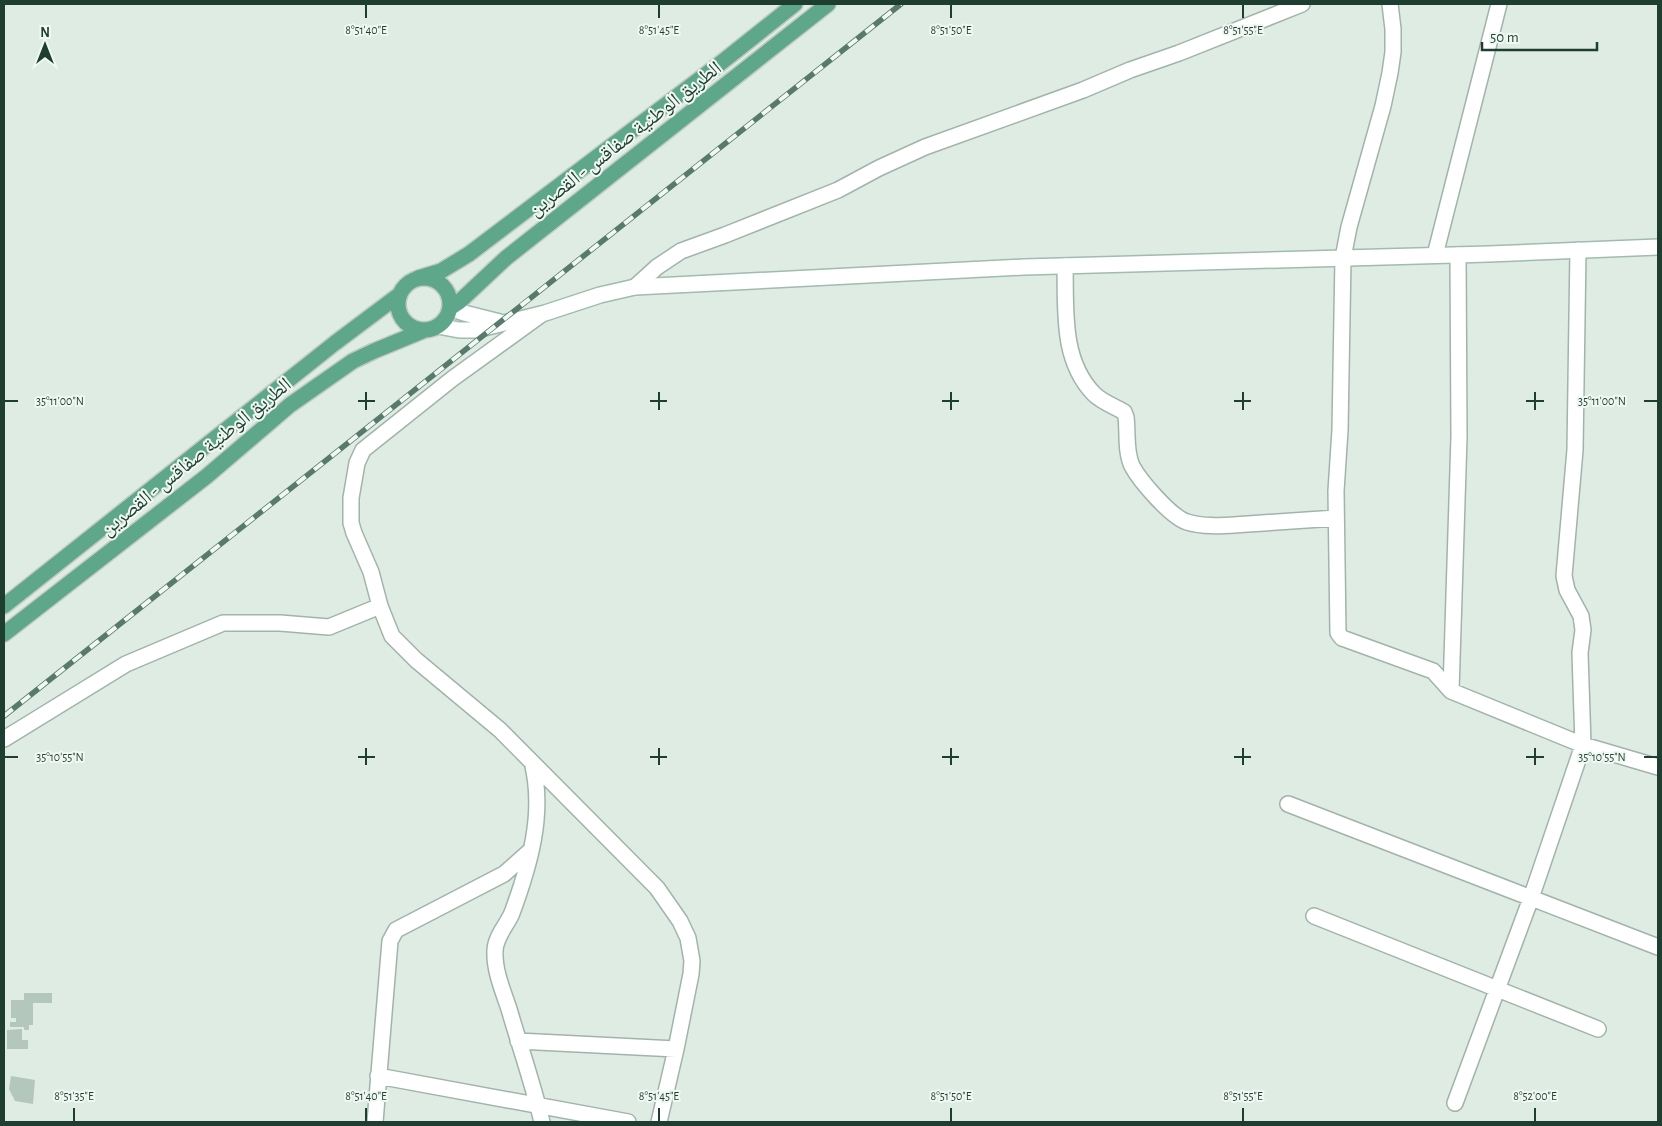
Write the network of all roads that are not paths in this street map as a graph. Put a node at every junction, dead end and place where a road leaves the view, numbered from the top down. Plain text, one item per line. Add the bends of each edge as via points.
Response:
1 (795, 4) edge
2 (828, 4) edge
3 (1302, 4) edge
4 (1390, 4) edge
5 (1499, 4) edge
6 (622, 137) junction
7 (639, 153) junction
8 (1658, 247) edge
9 (1578, 250) junction
10 (1435, 255) junction
11 (1458, 255) junction
12 (1343, 258) junction
13 (1065, 266) junction
14 (418, 278) junction
15 (635, 288) junction
16 (399, 295) junction
17 (450, 308) junction
18 (544, 312) junction
19 (502, 322) junction
20 (432, 328) junction
21 (1336, 518) junction
22 (30, 585) junction
23 (42, 603) junction
24 (4, 606) edge
25 (380, 606) junction
26 (4, 634) edge
27 (1451, 691) junction
28 (4, 739) edge
29 (1583, 745) junction
30 (532, 762) junction
31 (1658, 767) edge
32 (1288, 804) dead end
33 (531, 850) junction
34 (1531, 898) junction
35 (1314, 916) dead end
36 (1658, 947) edge
37 (1497, 989) junction
38 (1598, 1029) dead end
39 (518, 1041) junction
40 (676, 1049) junction
41 (378, 1076) junction
42 (1455, 1103) dead end
43 (538, 1105) junction
44 (375, 1122) edge
45 (542, 1122) edge
46 (628, 1122) edge
47 (659, 1122) edge

1 - 6 main road, الطريق الوطنية صفاقس - القصرين
2 - 7 main road, الطريق الوطنية صفاقس - القصرين
3 - 15 street via 1083,90 925,146 838,190 681,251 668,258
4 - 12 street via 1393,29 1390,73
5 - 10 street
6 - 7 main road
6 - 14 main road, الطريق الوطنية صفاقس - القصرين via 469,254 441,271
7 - 17 main road, الطريق الوطنية صفاقس - القصرين via 506,258
8 - 9 street
9 - 11 street
9 - 29 street via 1575,450 1564,576 1581,616 1583,630 1580,653
10 - 11 street
10 - 12 street
11 - 27 street via 1459,437
12 - 13 street
12 - 21 street
13 - 15 street
13 - 21 street via 1069,349 1076,369 1095,395 1124,412 1132,466 1174,515 1186,522 1220,526
14 - 16 main road via 403,287
14 - 17 main road via 434,279 442,284 450,299
15 - 18 street
16 - 20 main road via 398,312 402,319 416,329
16 - 22 main road, الطريق الوطنية صفاقس - القصرين
17 - 19 street
17 - 20 main road via 447,317
18 - 19 street
18 - 25 street via 452,379 364,450 357,463 350,517
19 - 20 street via 476,330
20 - 23 main road, الطريق الوطنية صفاقس - القصرين via 353,361 290,405 207,476
21 - 27 street via 1338,633 1342,638 1433,671
22 - 23 main road
22 - 24 main road, الطريق الوطنية صفاقس - القصرين
23 - 26 main road, الطريق الوطنية صفاقس - القصرين
25 - 28 street via 329,627 280,622 223,622 126,664
25 - 30 street via 392,636 403,649 500,730
27 - 29 street
29 - 31 street
29 - 34 street
30 - 33 street via 538,797
30 - 40 street via 657,888 680,922 688,938 692,961
32 - 34 street
33 - 39 street via 518,898 495,948 501,983
33 - 41 street via 504,874 396,930 390,941
34 - 36 street
34 - 37 street
35 - 37 street
37 - 38 street
37 - 42 street
39 - 40 street
39 - 43 street
40 - 47 street
41 - 43 street
41 - 44 street
43 - 45 street
43 - 46 street

